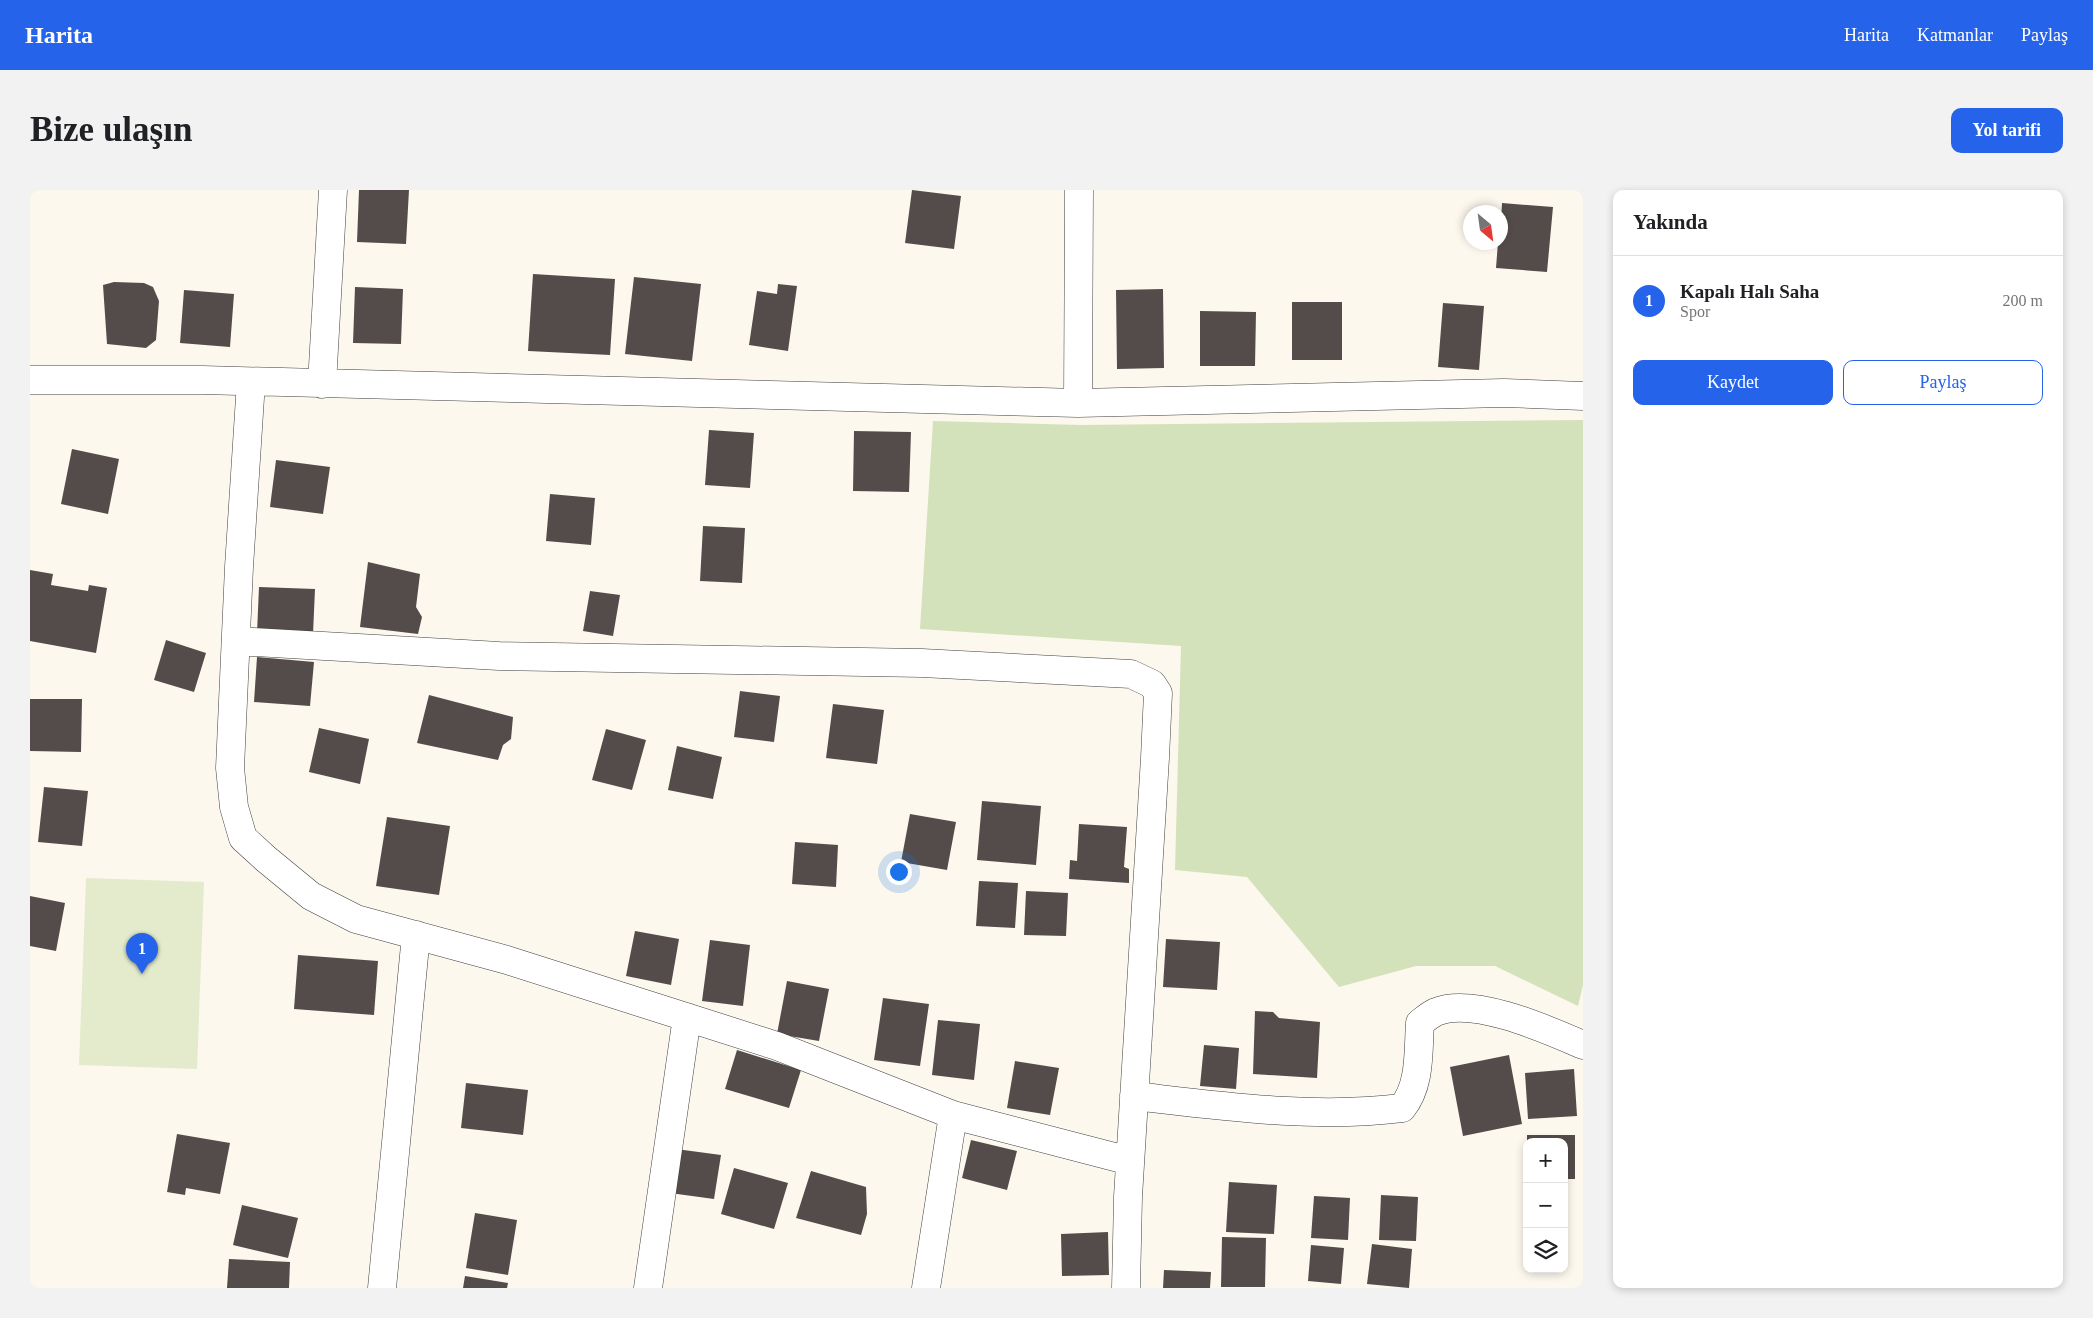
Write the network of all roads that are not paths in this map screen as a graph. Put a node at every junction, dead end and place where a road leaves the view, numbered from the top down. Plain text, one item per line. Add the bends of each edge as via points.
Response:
1 (333, 190) edge
2 (1079, 190) edge
3 (30, 380) edge
4 (250, 382) junction
5 (322, 384) junction
6 (1583, 396) edge
7 (1078, 403) junction
8 (236, 641) junction
9 (416, 935) junction
10 (687, 1017) junction
11 (1583, 1045) edge
12 (1134, 1096) junction
13 (953, 1115) junction
14 (1130, 1161) junction
15 (382, 1288) edge
16 (648, 1288) edge
17 (926, 1288) edge
18 (1126, 1288) edge

1 - 5 street
2 - 7 street
3 - 4 street
4 - 5 street
4 - 8 street
5 - 7 street
6 - 7 street via 1504,393
8 - 9 street via 230,768 234,806 243,838 311,896 356,918
8 - 12 street via 499,656 931,664 1132,674 1144,679 1158,693
9 - 10 street via 508,960
9 - 15 street
10 - 13 street via 776,1046
10 - 16 street
11 - 12 street via 1488,1010 1455,1008 1436,1012 1420,1023 1416,1079 1410,1099 1402,1108 1372,1112 1253,1109
12 - 14 street
13 - 14 street
13 - 17 street
14 - 18 street

